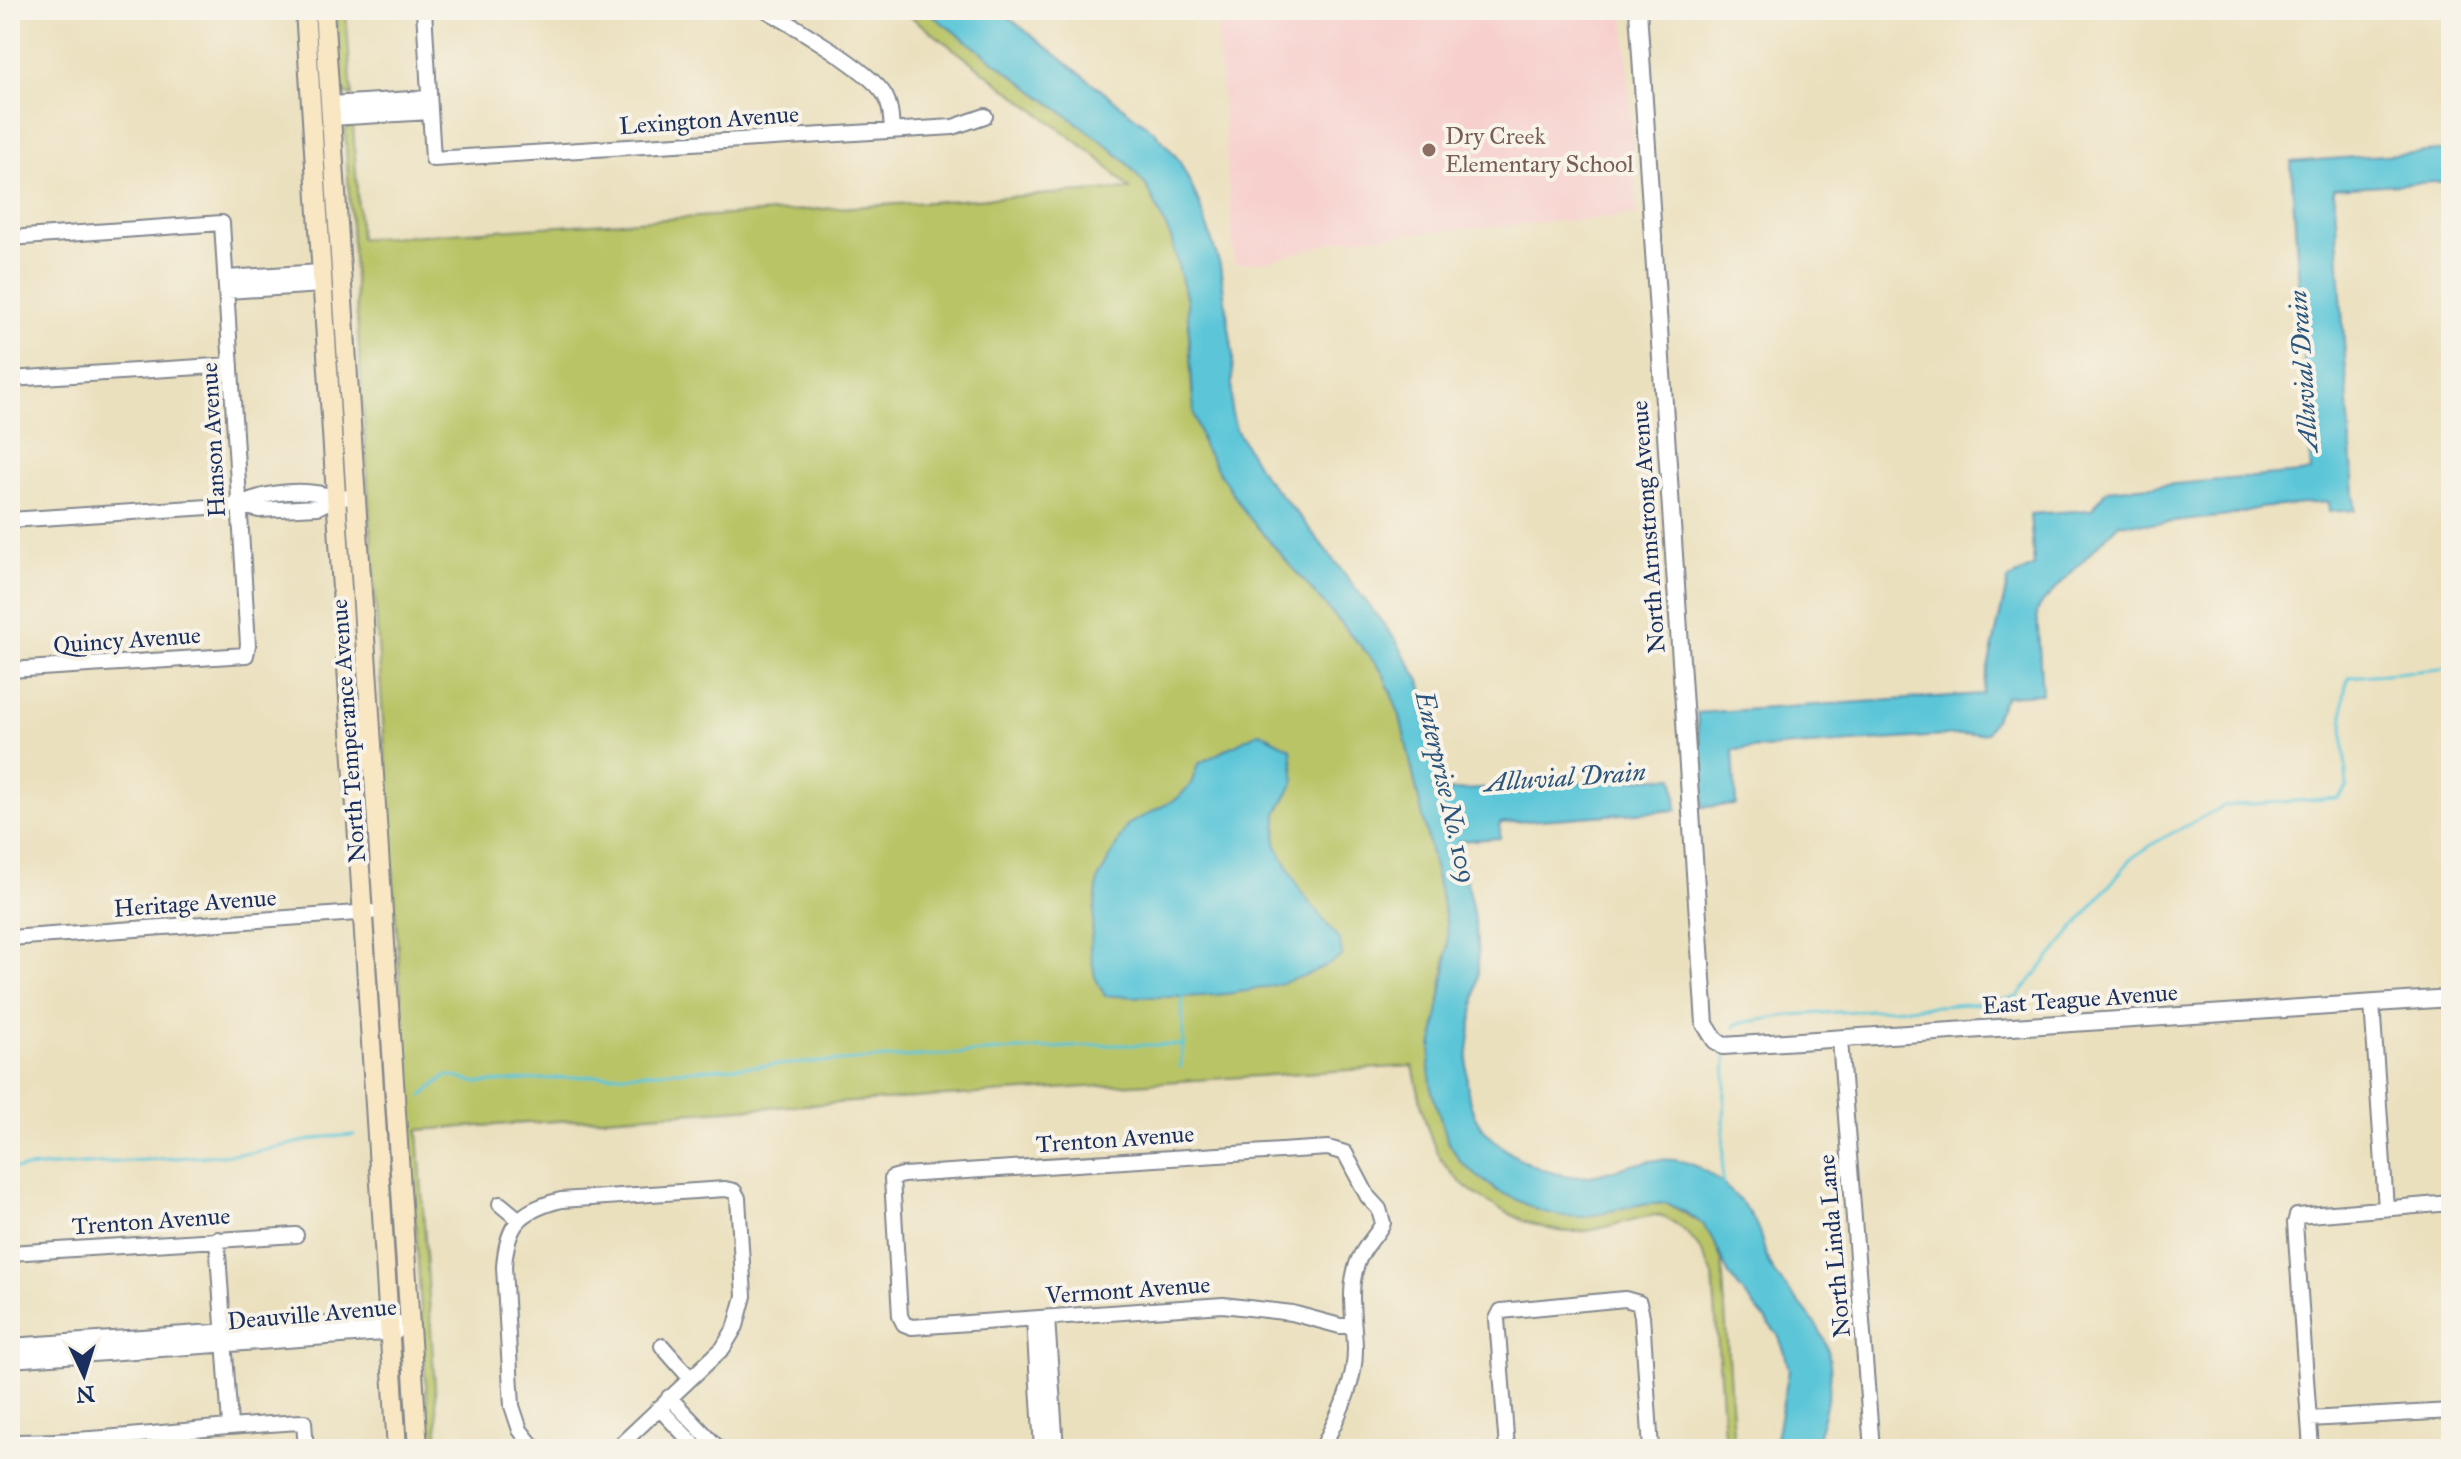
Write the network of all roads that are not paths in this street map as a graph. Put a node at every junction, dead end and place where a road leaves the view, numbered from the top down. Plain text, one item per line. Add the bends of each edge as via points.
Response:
1 (305, 10) edge
2 (324, 10) edge
3 (424, 10) edge
4 (436, 10) edge
5 (766, 10) edge
6 (1638, 10) edge
7 (430, 105) junction
8 (330, 111) junction
9 (985, 116) dead end
10 (892, 131) junction
11 (10, 238) edge
12 (321, 279) junction
13 (227, 285) junction
14 (231, 365) junction
15 (10, 379) edge
16 (356, 497) junction
17 (336, 498) junction
18 (239, 505) junction
19 (10, 520) edge
20 (246, 655) joint
21 (10, 670) edge
22 (383, 911) junction
23 (361, 913) junction
24 (10, 938) edge
25 (2451, 998) edge
26 (2372, 1003) junction
27 (1714, 1039) joint
28 (1840, 1040) junction
29 (2451, 1203) edge
30 (500, 1204) dead end
31 (2386, 1208) junction
32 (518, 1219) junction
33 (296, 1235) dead end
34 (217, 1239) junction
35 (10, 1253) edge
36 (1040, 1319) junction
37 (904, 1324) joint
38 (1353, 1326) junction
39 (389, 1327) junction
40 (410, 1327) junction
41 (224, 1338) junction
42 (10, 1346) edge
43 (662, 1346) dead end
44 (10, 1360) edge
45 (690, 1378) junction
46 (664, 1402) junction
47 (2451, 1411) edge
48 (2309, 1419) junction
49 (230, 1425) junction
50 (10, 1442) edge
51 (306, 1449) edge
52 (397, 1449) edge
53 (418, 1449) edge
54 (534, 1449) edge
55 (616, 1449) edge
56 (698, 1449) edge
57 (719, 1449) edge
58 (1042, 1449) edge
59 (1056, 1449) edge
60 (1322, 1449) edge
61 (1507, 1449) edge
62 (1651, 1449) edge
63 (1872, 1449) edge
64 (2311, 1449) edge

1 - 12 main road, North Temperance Avenue
2 - 8 main road, North Temperance Avenue
3 - 4 street
3 - 7 street
5 - 10 street via 872,80 888,102
6 - 27 street, North Armstrong Avenue via 1705,1024
7 - 8 street
7 - 10 street, Lexington Avenue via 433,159
8 - 16 main road, North Temperance Avenue
9 - 10 street, Lexington Avenue via 953,127
11 - 13 street, Hanson Avenue via 222,223
12 - 13 street
12 - 17 main road, North Temperance Avenue
13 - 14 street, Hanson Avenue
14 - 15 street
14 - 18 street, Hanson Avenue
16 - 17 street
16 - 22 main road, North Temperance Avenue
17 - 18 street via 318,507 259,510
17 - 23 main road, North Temperance Avenue
18 - 19 street
18 - 20 street, Hanson Avenue
20 - 21 street, Quincy Avenue
22 - 23 street, Heritage Avenue
22 - 40 main road, North Temperance Avenue
23 - 24 street, Heritage Avenue
23 - 39 main road, North Temperance Avenue
25 - 26 street, East Teague Avenue
26 - 28 street, East Teague Avenue
26 - 31 street
27 - 28 street, East Teague Avenue via 1723,1046
28 - 63 street, North Linda Lane
29 - 31 street
30 - 32 street
31 - 48 street via 2297,1216
32 - 45 street via 561,1200 734,1191 744,1296 723,1348
32 - 54 street via 505,1248 504,1267 512,1406
33 - 34 street, Trenton Avenue
34 - 35 street, Trenton Avenue
34 - 41 street
36 - 37 street, Vermont Avenue
36 - 38 street, Vermont Avenue via 1223,1305
36 - 58 street
36 - 59 street
37 - 38 street, Trenton Avenue via 892,1178 1340,1150 1383,1223 1357,1262
38 - 60 street via 1350,1385
39 - 40 street, Deauville Avenue
39 - 41 street, Deauville Avenue
39 - 52 main road, North Temperance Avenue
40 - 53 main road, North Temperance Avenue
41 - 42 street, Deauville Avenue
41 - 44 street, Deauville Avenue
41 - 49 street
43 - 45 street
45 - 46 street
46 - 55 street
46 - 56 street
46 - 57 street
47 - 48 street
48 - 64 street
49 - 50 street
49 - 51 street via 304,1422
61 - 62 street via 1497,1319 1501,1311 1625,1299 1639,1303 1642,1316

